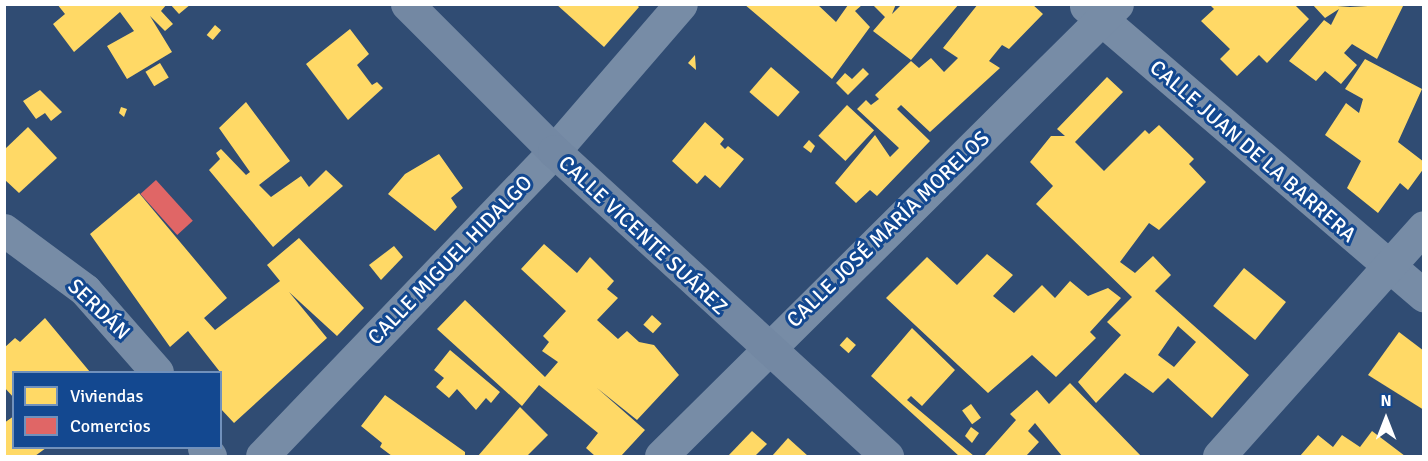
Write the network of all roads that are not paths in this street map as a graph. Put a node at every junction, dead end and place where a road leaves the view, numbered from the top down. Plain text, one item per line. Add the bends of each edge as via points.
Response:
1 (407, 4) edge
2 (681, 4) edge
3 (1101, 10) edge
4 (554, 151) junction
5 (1424, 227) edge
6 (9, 242) edge
7 (1388, 266) junction
8 (1424, 296) edge
9 (766, 349) junction
10 (156, 371) edge
11 (262, 456) edge
12 (661, 456) edge
13 (887, 456) edge
14 (1219, 456) edge

1 - 4 street, CALLE VICENTE SUÁREZ
2 - 4 street, CALLE MIGUEL HIDALGO
3 - 7 street, CALLE JUAN DE LA BARRERA
3 - 9 street, CALLE JOSÉ MARÍA MORELOS
4 - 9 street, CALLE VICENTE SUÁREZ
4 - 11 street, CALLE MIGUEL HIDALGO
5 - 7 street
6 - 10 street, SERDÁN via 85,290
7 - 8 street, CALLE JUAN DE LA BARRERA
7 - 14 street
9 - 12 street, CALLE JOSÉ MARÍA MORELOS
9 - 13 street, CALLE VICENTE SUÁREZ

